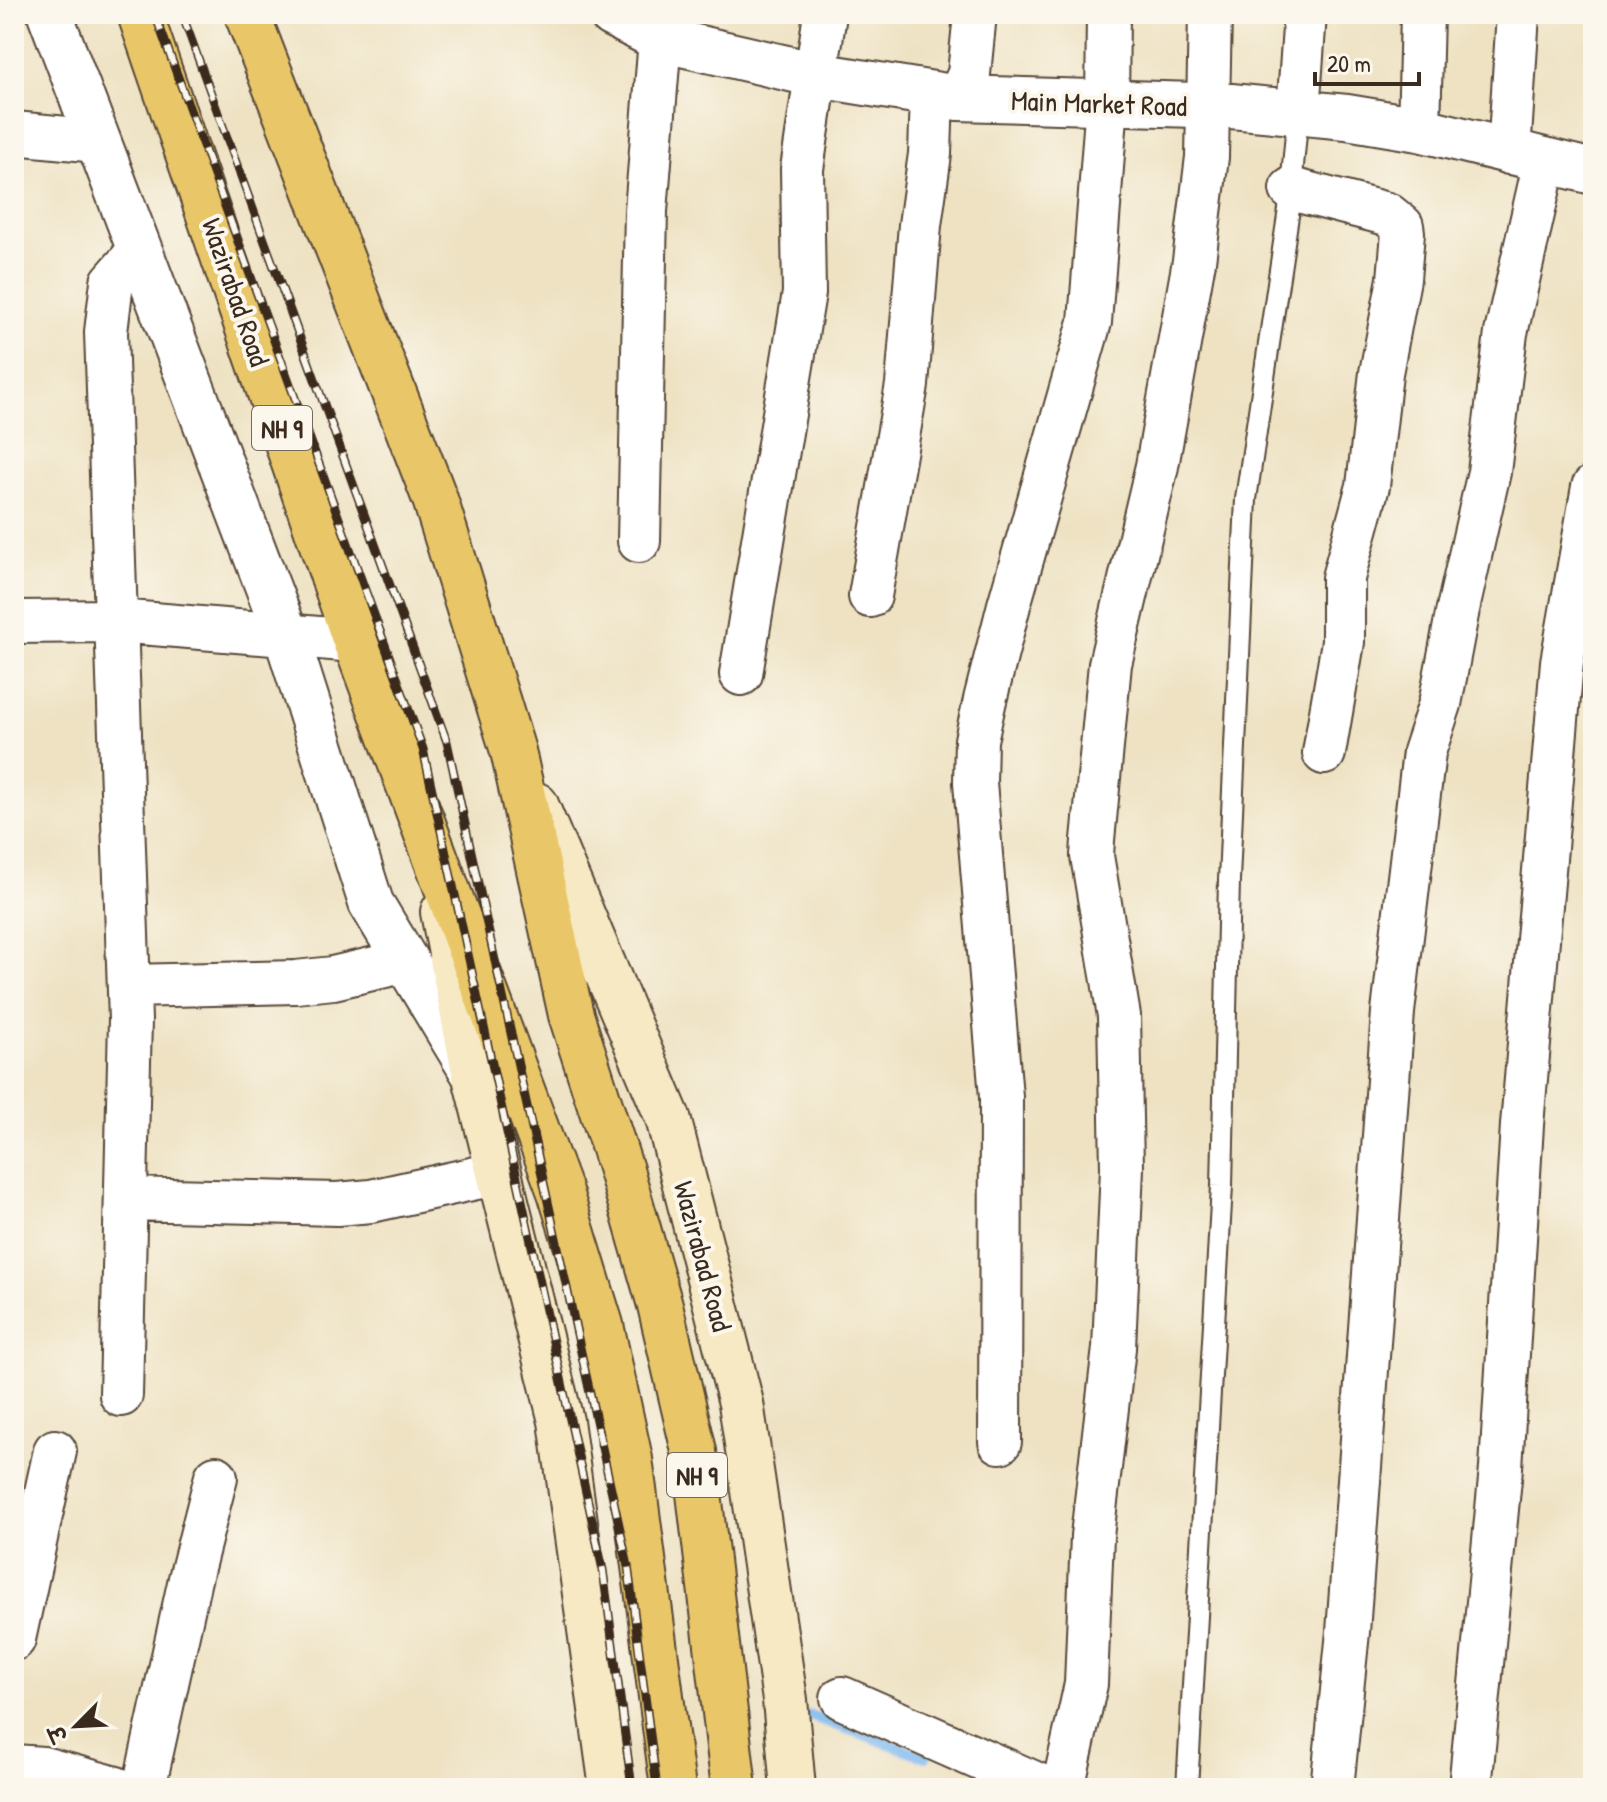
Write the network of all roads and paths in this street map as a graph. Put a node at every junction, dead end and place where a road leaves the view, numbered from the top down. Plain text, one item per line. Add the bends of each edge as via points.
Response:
1 (50, 14) edge
2 (140, 14) edge
3 (247, 14) edge
4 (611, 14) edge
5 (825, 14) edge
6 (975, 14) edge
7 (1108, 14) edge
8 (1210, 14) edge
9 (1305, 14) edge
10 (1422, 14) edge
11 (1518, 14) edge
12 (662, 26) edge
13 (817, 75) junction
14 (945, 96) junction
15 (1107, 103) junction
16 (1209, 106) junction
17 (1298, 112) junction
18 (1419, 129) junction
19 (14, 133) edge
20 (98, 141) junction
21 (1527, 157) junction
22 (1593, 172) edge
23 (1291, 189) junction
24 (139, 251) junction
25 (1593, 487) edge
26 (639, 541) dead end
27 (870, 596) dead end
28 (117, 621) junction
29 (14, 622) edge
30 (286, 635) junction
31 (355, 641) junction
32 (741, 674) dead end
33 (513, 751) junction
34 (1324, 753) dead end
35 (429, 841) junction
36 (406, 961) junction
37 (129, 986) junction
38 (475, 1077) junction
39 (499, 1173) junction
40 (126, 1199) junction
41 (121, 1395) dead end
42 (1000, 1442) dead end
43 (55, 1451) dead end
44 (216, 1477) dead end
45 (14, 1639) edge
46 (842, 1698) dead end
47 (14, 1766) edge
48 (116, 1788) edge
49 (144, 1788) edge
50 (612, 1788) edge
51 (673, 1788) edge
52 (734, 1788) edge
53 (793, 1788) edge
54 (1046, 1788) edge
55 (1063, 1788) edge
56 (1187, 1788) edge
57 (1332, 1788) edge
58 (1470, 1788) edge

1 - 20 street
2 - 31 highway, Wazirabad Road / NH 9
3 - 33 highway, Wazirabad Road / NH 9 via 435,499
4 - 12 street, Main Market Road
5 - 13 street
6 - 14 street via 969,74
7 - 15 street
8 - 16 street
9 - 17 street
10 - 18 street
11 - 21 street
12 - 13 street, Main Market Road
12 - 26 street via 646,211
13 - 14 street, Main Market Road
13 - 32 street via 802,169 804,293
14 - 15 street, Main Market Road
14 - 27 street via 930,154 907,385
15 - 16 street, Main Market Road
15 - 42 street via 1090,322 976,740 1001,1097
16 - 17 street, Main Market Road
16 - 55 street via 1194,261 1157,466 1110,664 1096,805 1092,856 1119,1016 1122,1168 1114,1348 1092,1536 1086,1684
17 - 18 street, Main Market Road
17 - 23 lane
18 - 21 street, Main Market Road
19 - 20 street
20 - 24 street
21 - 22 street, Main Market Road
21 - 57 street via 1489,472 1440,704 1424,752 1393,1012
23 - 34 street via 1387,214 1403,233 1368,486 1343,578 1343,642
23 - 56 lane via 1246,499 1222,1186
24 - 28 street via 112,282 107,317
24 - 30 street
25 - 58 street via 1562,662 1522,1125 1501,1468
28 - 29 street
28 - 30 street
28 - 37 street
30 - 31 street
30 - 36 street via 371,903
31 - 35 highway, Wazirabad Road / NH 9
33 - 52 highway, Wazirabad Road / NH 9 via 571,1015 660,1305 694,1451
33 - 53 main road, Wazirabad Road via 668,1118 741,1403
35 - 38 main road, Wazirabad Road
35 - 51 highway, Wazirabad Road / NH 9 via 560,1192 601,1325 630,1459
36 - 37 street via 296,982
36 - 38 street
37 - 40 street
38 - 39 main road, Wazirabad Road
39 - 40 street via 337,1204
39 - 50 main road, Wazirabad Road via 561,1421
40 - 41 street
43 - 45 street
44 - 49 street
46 - 54 street
47 - 48 street via 43,1768

